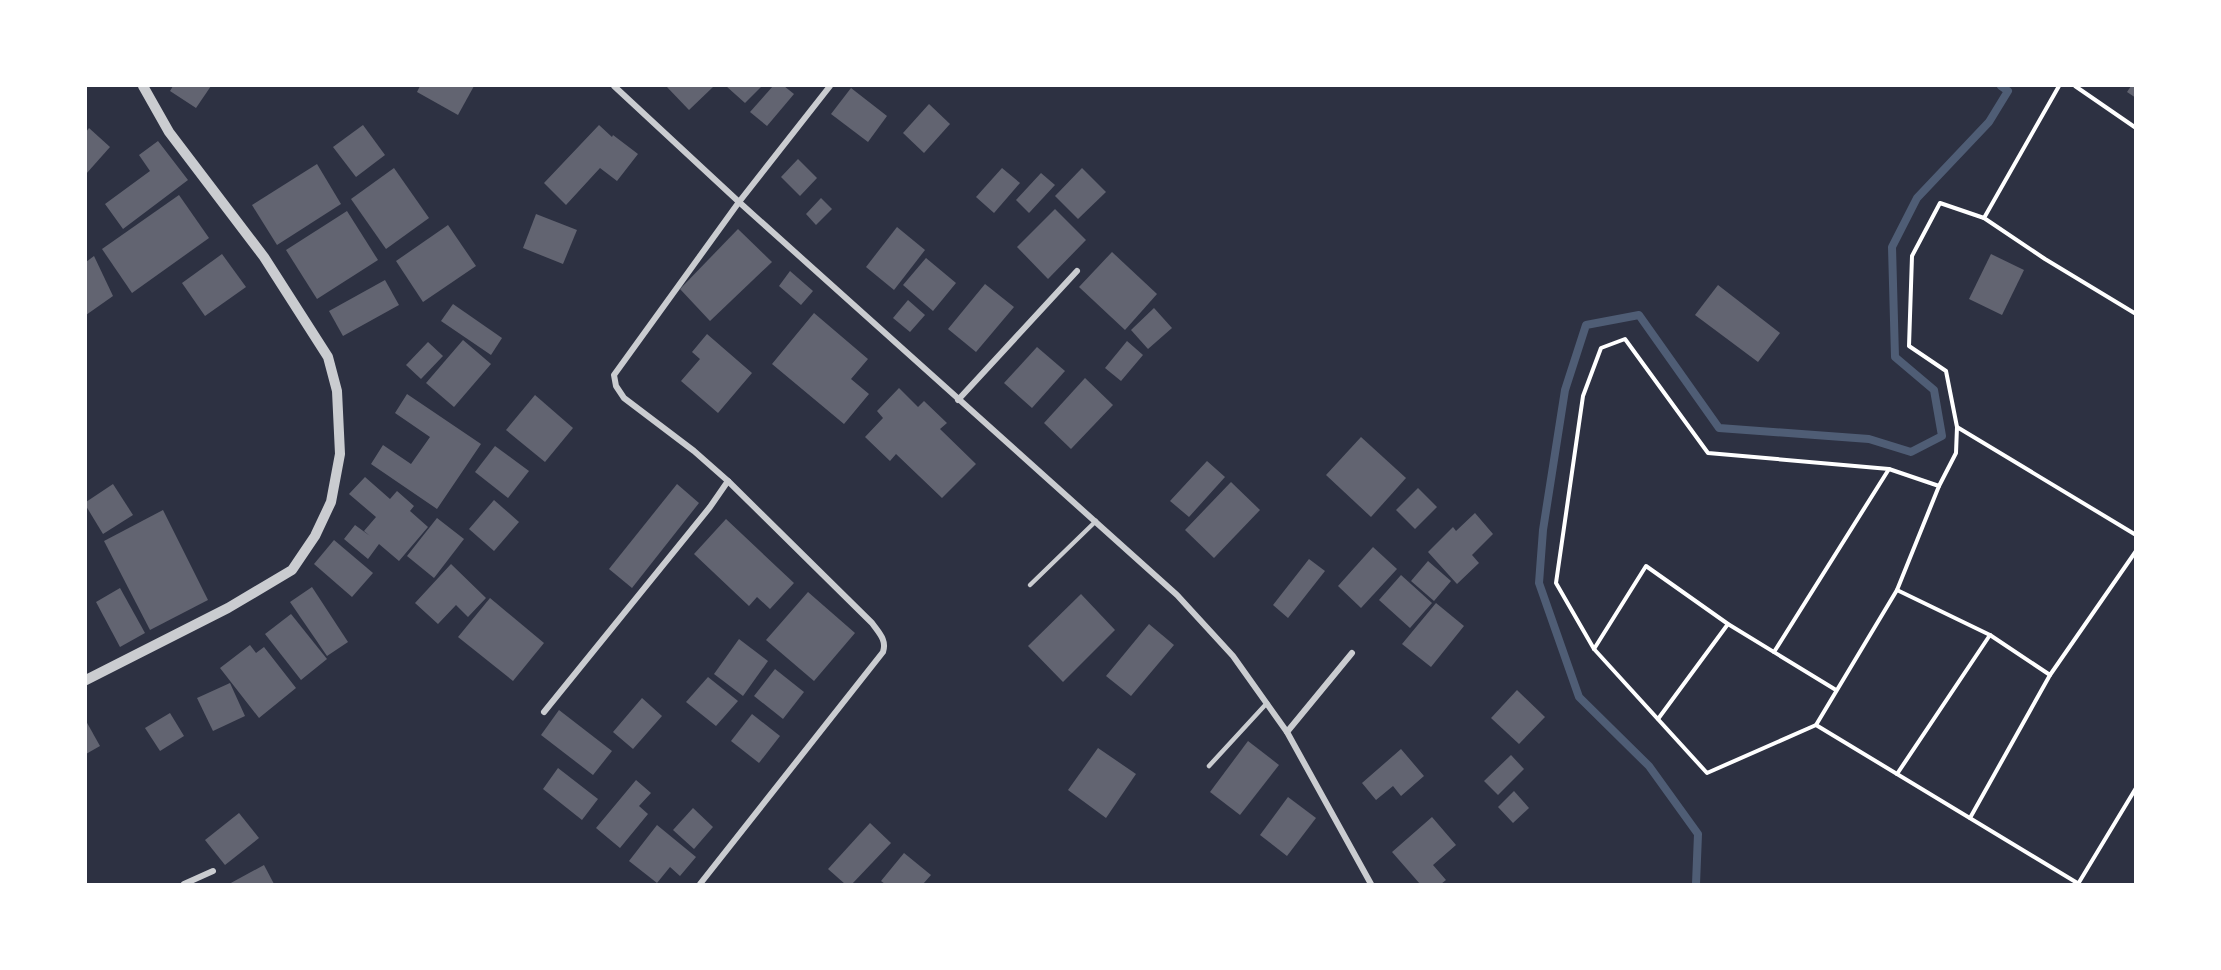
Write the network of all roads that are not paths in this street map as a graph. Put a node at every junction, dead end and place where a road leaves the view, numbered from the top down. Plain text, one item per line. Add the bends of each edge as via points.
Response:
1 (143, 86) edge
2 (614, 86) edge
3 (830, 86) edge
4 (739, 202) junction
5 (1077, 271) dead end
6 (958, 400) junction
7 (728, 481) junction
8 (1096, 521) junction
9 (1030, 585) dead end
10 (1352, 652) dead end
11 (86, 680) edge
12 (1267, 703) junction
13 (544, 712) dead end
14 (1287, 732) junction
15 (1209, 766) dead end
16 (213, 871) dead end
17 (184, 885) edge
18 (700, 885) edge
19 (1371, 885) edge

1 - 11 street via 169,132 264,257 328,357 337,392 340,454 331,502 315,536 292,570 228,608
2 - 4 street
3 - 4 street
4 - 6 street
4 - 7 street via 614,375 624,399
5 - 6 street
6 - 8 street
7 - 13 street
7 - 18 street via 872,623 885,646
8 - 9 lane
8 - 12 street via 1177,595 1233,657
10 - 14 street
12 - 14 street
12 - 15 lane
14 - 19 street
16 - 17 street

